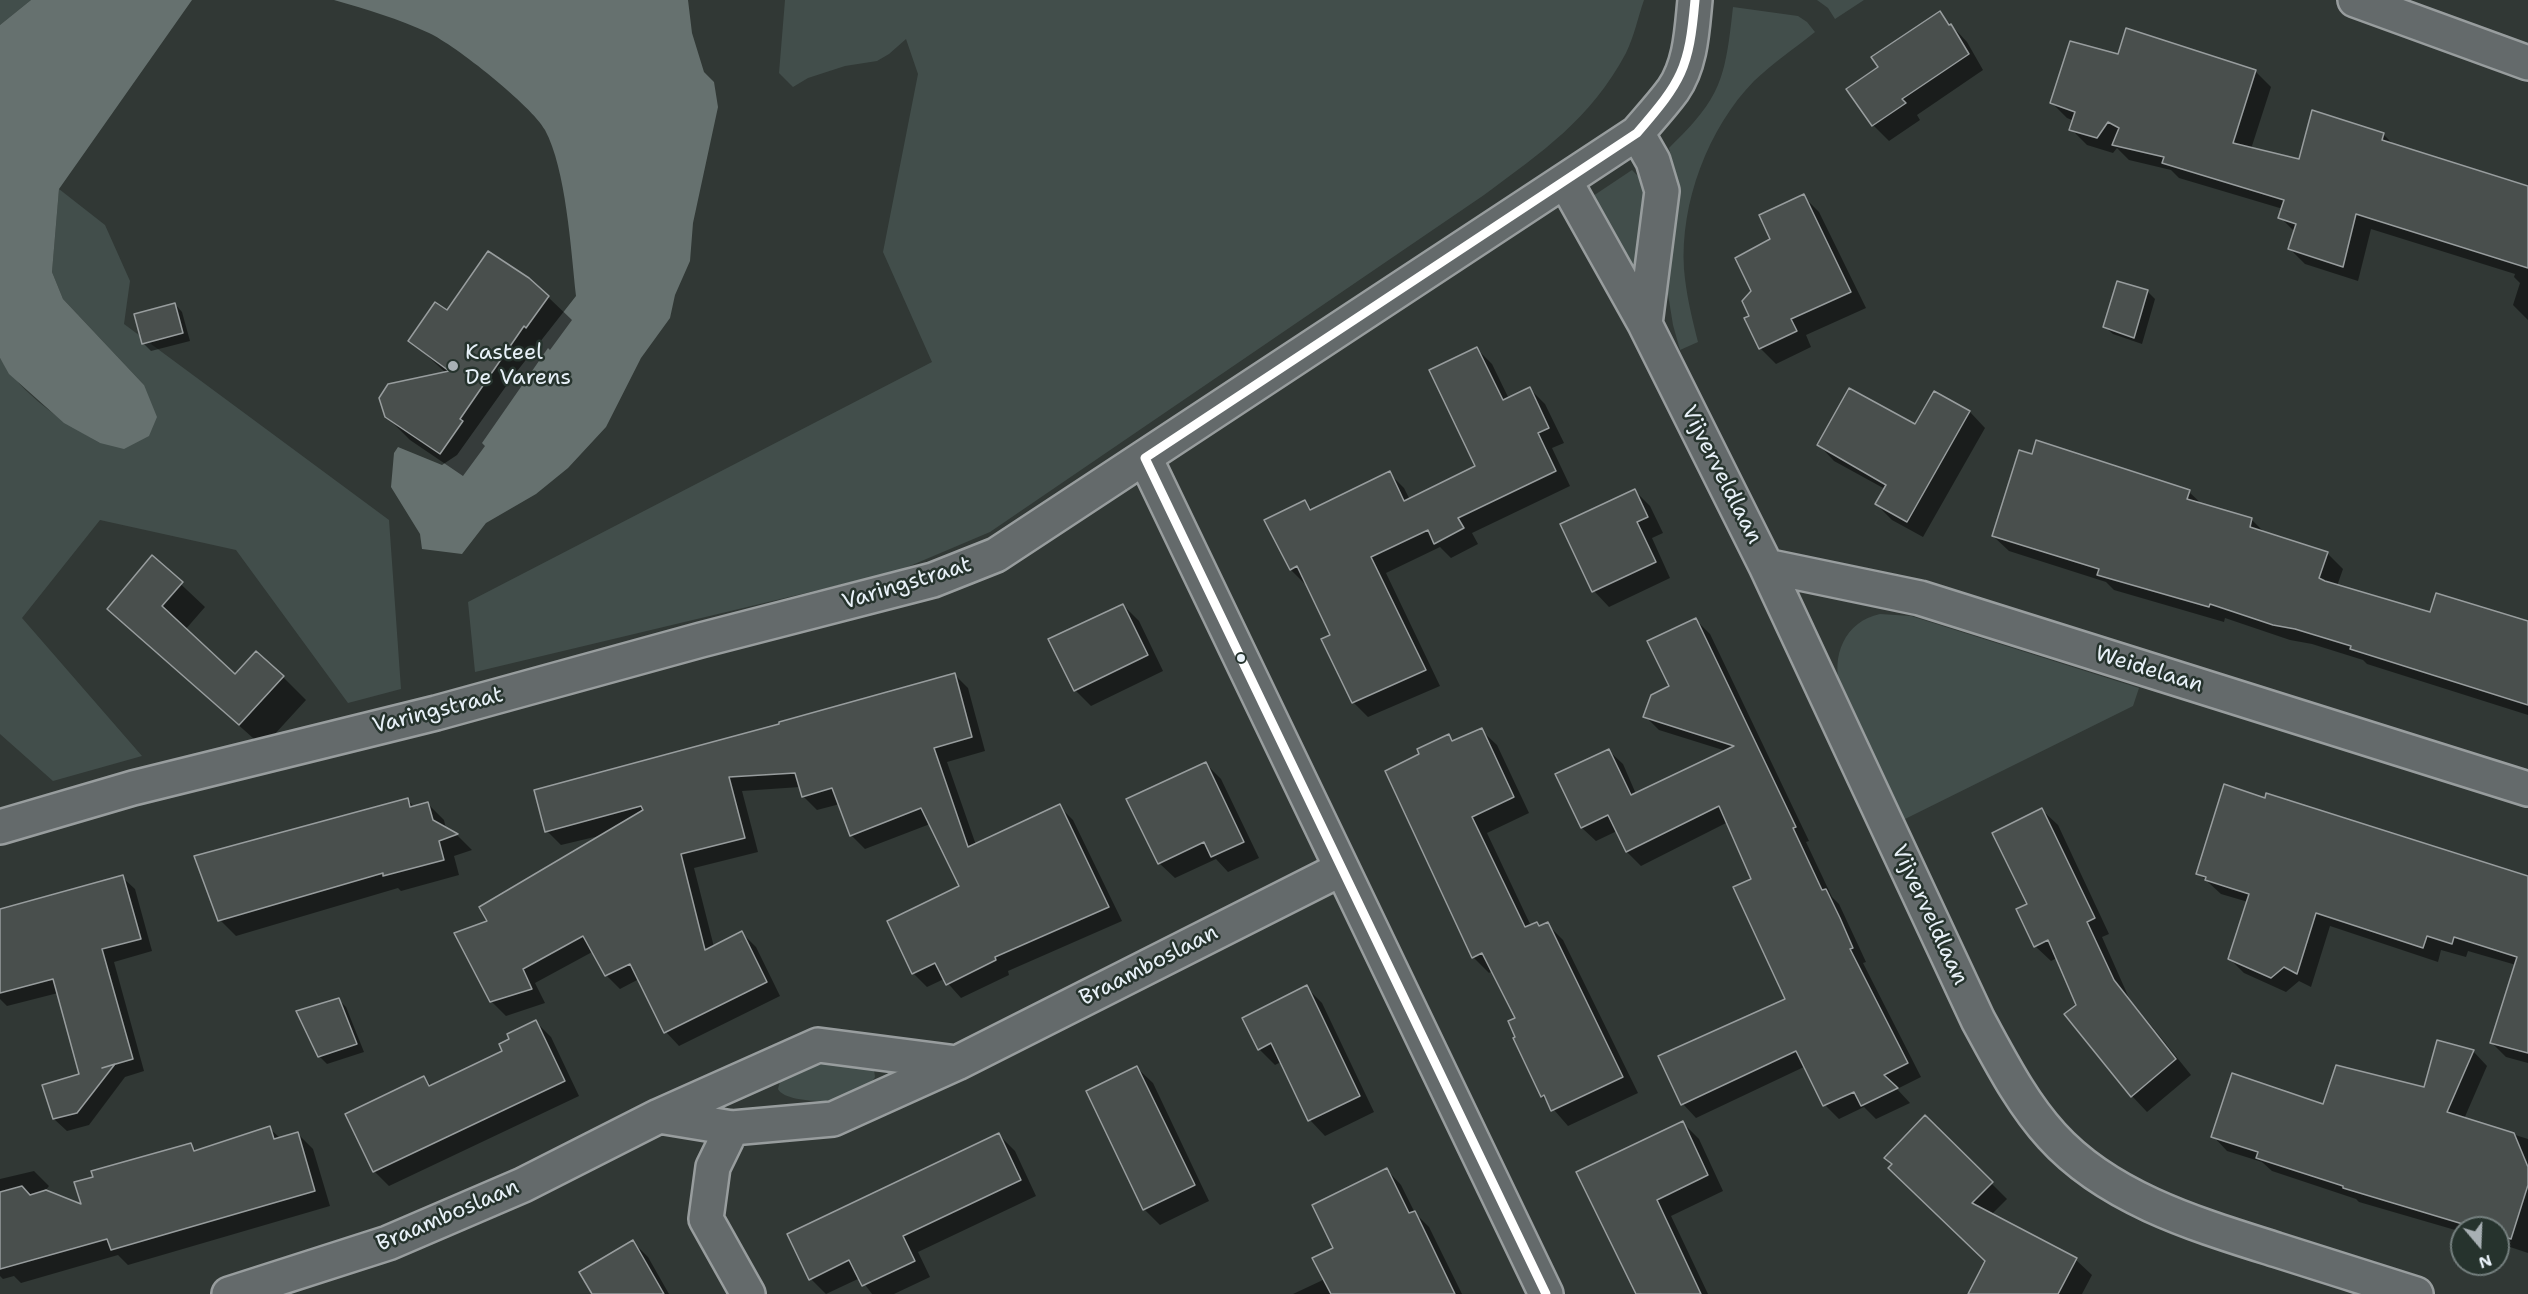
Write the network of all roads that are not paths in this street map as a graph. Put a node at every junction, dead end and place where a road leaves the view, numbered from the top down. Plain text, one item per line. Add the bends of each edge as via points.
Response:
1 (1695, 0) edge
2 (2355, 0) edge
3 (2528, 63) edge
4 (1637, 133) junction
5 (1565, 181) junction
6 (1645, 324) junction
7 (1145, 458) junction
8 (1766, 566) junction
9 (2528, 789) edge
10 (0, 827) edge
11 (1341, 869) junction
12 (957, 1063) junction
13 (659, 1116) junction
14 (732, 1128) junction
15 (229, 1294) edge
16 (748, 1294) edge
17 (1546, 1294) edge
18 (2416, 1294) edge

1 - 4 street, Varingstraat via 1685,65 1674,89
2 - 3 street
4 - 5 street, Varingstraat
4 - 6 street via 1653,161 1662,191
5 - 6 street, Vijverveldlaan
5 - 7 street, Varingstraat
6 - 8 street, Vijverveldlaan
7 - 10 street, Varingstraat via 996,555 933,580 436,714 132,788
7 - 11 street
8 - 9 street, Weidelaan via 1920,598
8 - 18 street, Vijverveldlaan via 1978,1020 2016,1088 2052,1136 2091,1171 2153,1206
11 - 12 street, Braamboslaan
11 - 17 street
12 - 13 street, Braamboslaan via 818,1045
12 - 14 street, Braamboslaan via 833,1119
13 - 14 street, Braamboslaan
13 - 15 street, Braamboslaan via 523,1185 388,1243
14 - 16 street via 713,1167 706,1220

